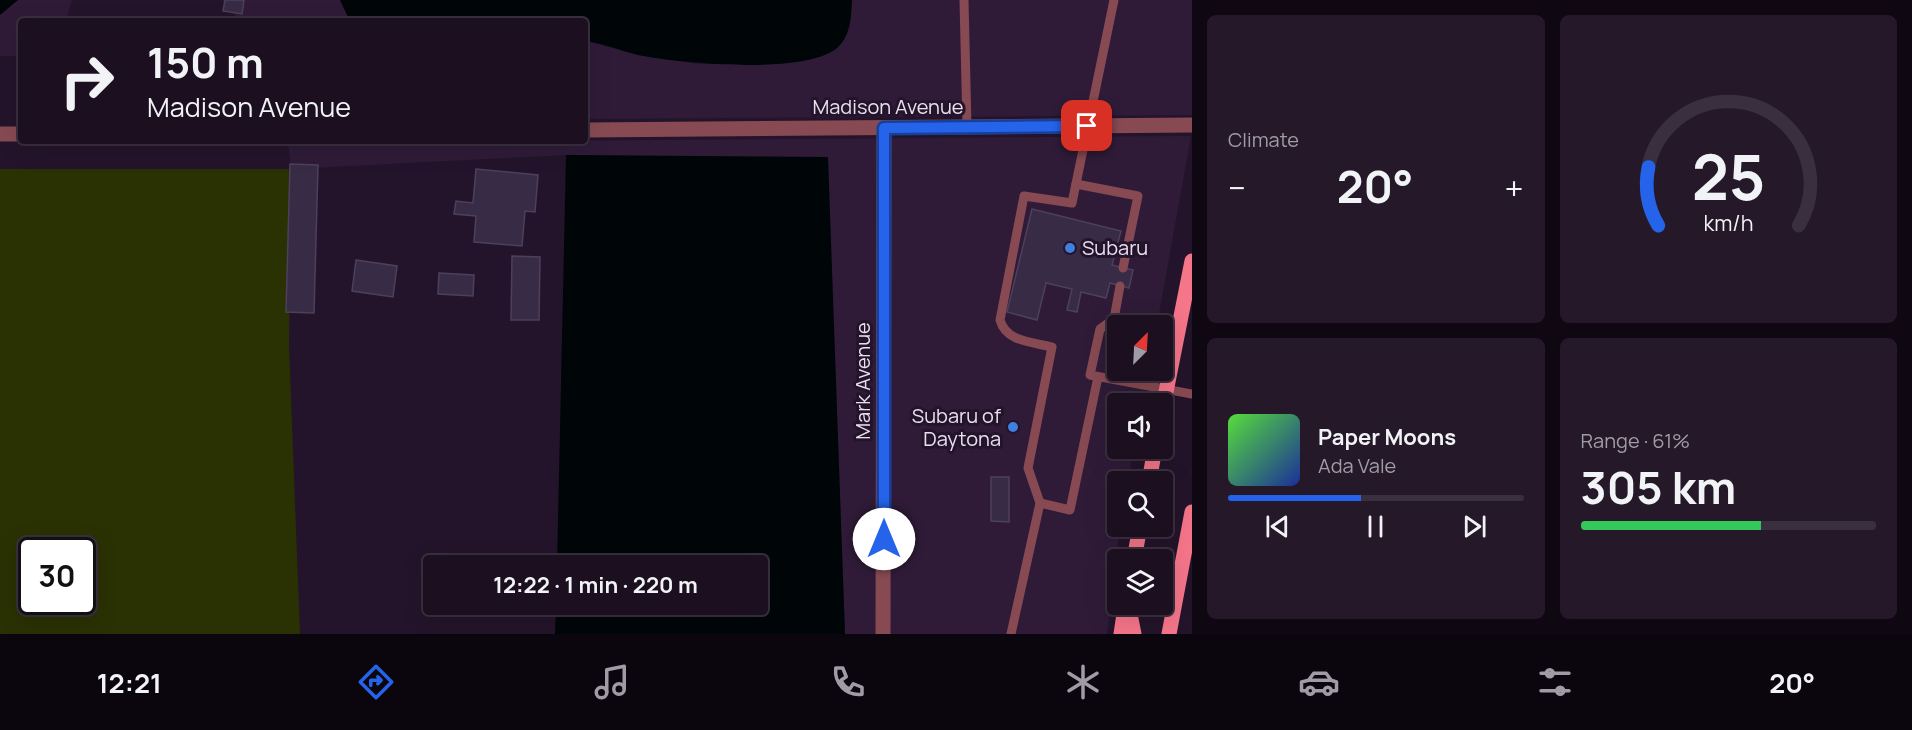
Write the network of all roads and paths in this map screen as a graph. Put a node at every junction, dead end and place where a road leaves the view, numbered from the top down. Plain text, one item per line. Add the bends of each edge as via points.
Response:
1 (964, 0) edge
2 (1114, 0) edge
3 (1192, 125) edge
4 (1087, 126) junction
5 (967, 127) junction
6 (884, 128) junction
7 (588, 130) edge
8 (0, 134) edge
9 (18, 134) edge
10 (1076, 184) junction
11 (1192, 261) edge
12 (1124, 268) dead end
13 (1120, 285) dead end
14 (1094, 376) junction
15 (1167, 391) junction
16 (1192, 394) edge
17 (1040, 503) junction
18 (1192, 512) edge
19 (1124, 615) edge
20 (1129, 615) edge
21 (883, 634) edge
22 (1011, 634) edge
23 (1120, 634) edge
24 (1134, 634) edge
25 (1169, 634) edge

1 - 5 lane
2 - 4 lane
3 - 4 street, Madison Avenue
4 - 5 street, Madison Avenue
4 - 10 lane
5 - 6 street, Madison Avenue
6 - 7 street, Madison Avenue
6 - 21 street, Mark Avenue
8 - 9 street
10 - 12 lane via 1138,196
10 - 17 lane via 1072,203 1024,196 1000,320 1003,330 1011,336 1052,347 1028,468
11 - 15 main road
13 - 14 lane via 1114,320 1100,329
14 - 15 lane
14 - 17 lane via 1070,510
15 - 16 lane
17 - 22 lane
18 - 25 main road
19 - 23 main road
20 - 24 main road

